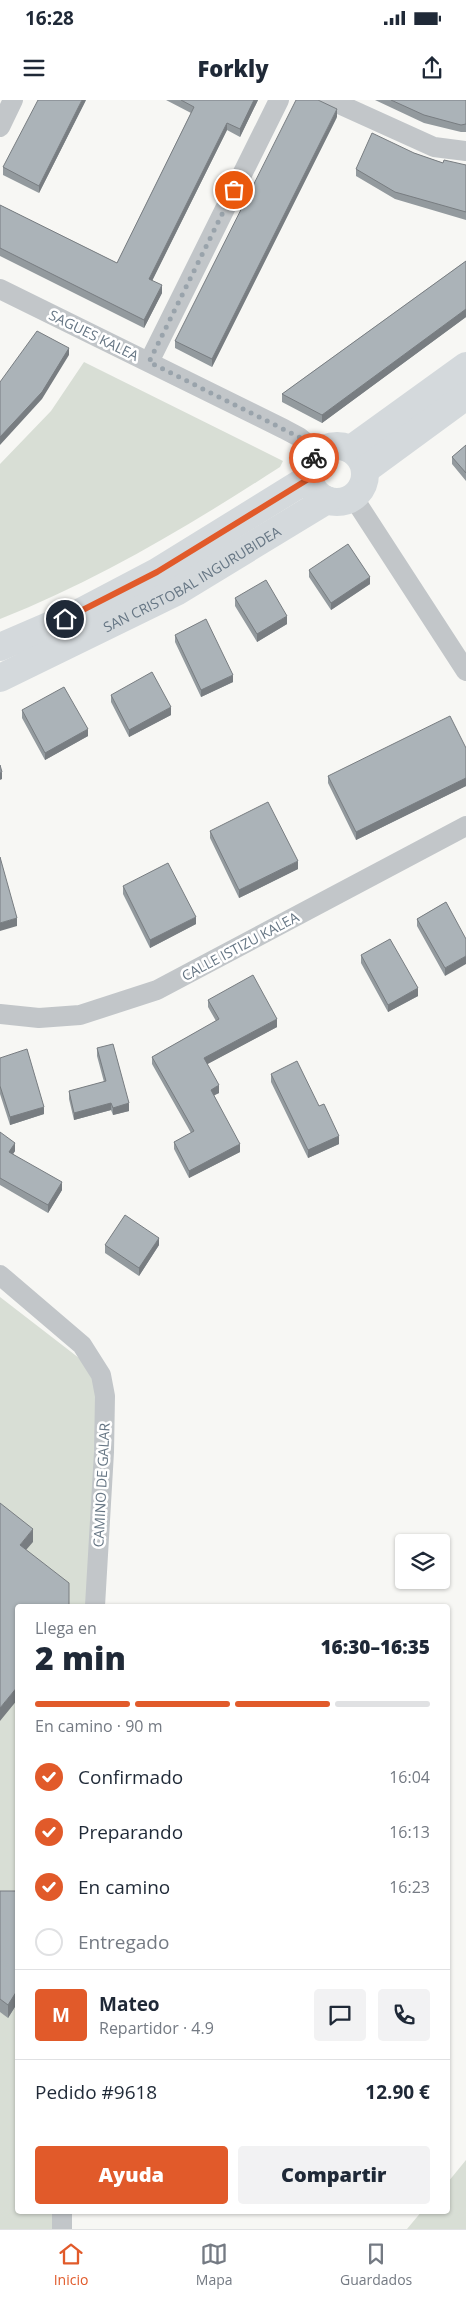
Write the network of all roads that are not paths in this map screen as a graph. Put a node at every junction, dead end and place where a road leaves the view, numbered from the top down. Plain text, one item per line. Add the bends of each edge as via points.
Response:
1 (13, 100) edge
2 (279, 100) edge
3 (330, 100) edge
4 (0, 127) edge
5 (466, 150) edge
6 (0, 289) edge
7 (149, 362) junction
8 (466, 366) edge
9 (466, 396) edge
10 (318, 453) junction
11 (358, 460) junction
12 (310, 478) junction
13 (340, 498) junction
14 (0, 647) edge
15 (466, 671) edge
16 (0, 678) edge
17 (466, 826) edge
18 (0, 1014) edge
19 (0, 1275) edge
20 (95, 1604) edge
21 (62, 2214) edge
22 (62, 2229) edge

1 - 4 street
2 - 7 street
3 - 5 street via 434,148
6 - 7 street, SAGUES KALEA
7 - 10 street, SAGUES KALEA via 299,437
8 - 11 street
9 - 11 street
10 - 11 street via 334,446
10 - 12 street via 312,460
11 - 13 street via 360,490
12 - 13 street via 315,492
12 - 14 street, SAN CRISTOBAL INGURUBIDEA via 157,572 81,612
13 - 15 street
13 - 16 street, SAN CRISTOBAL INGURUBIDEA via 176,592
17 - 18 street, CALLE ISTIZU KALEA via 157,990 80,1015 39,1018
19 - 20 street, CAMINO DE GALAR via 82,1345 96,1365 105,1396
21 - 22 street

